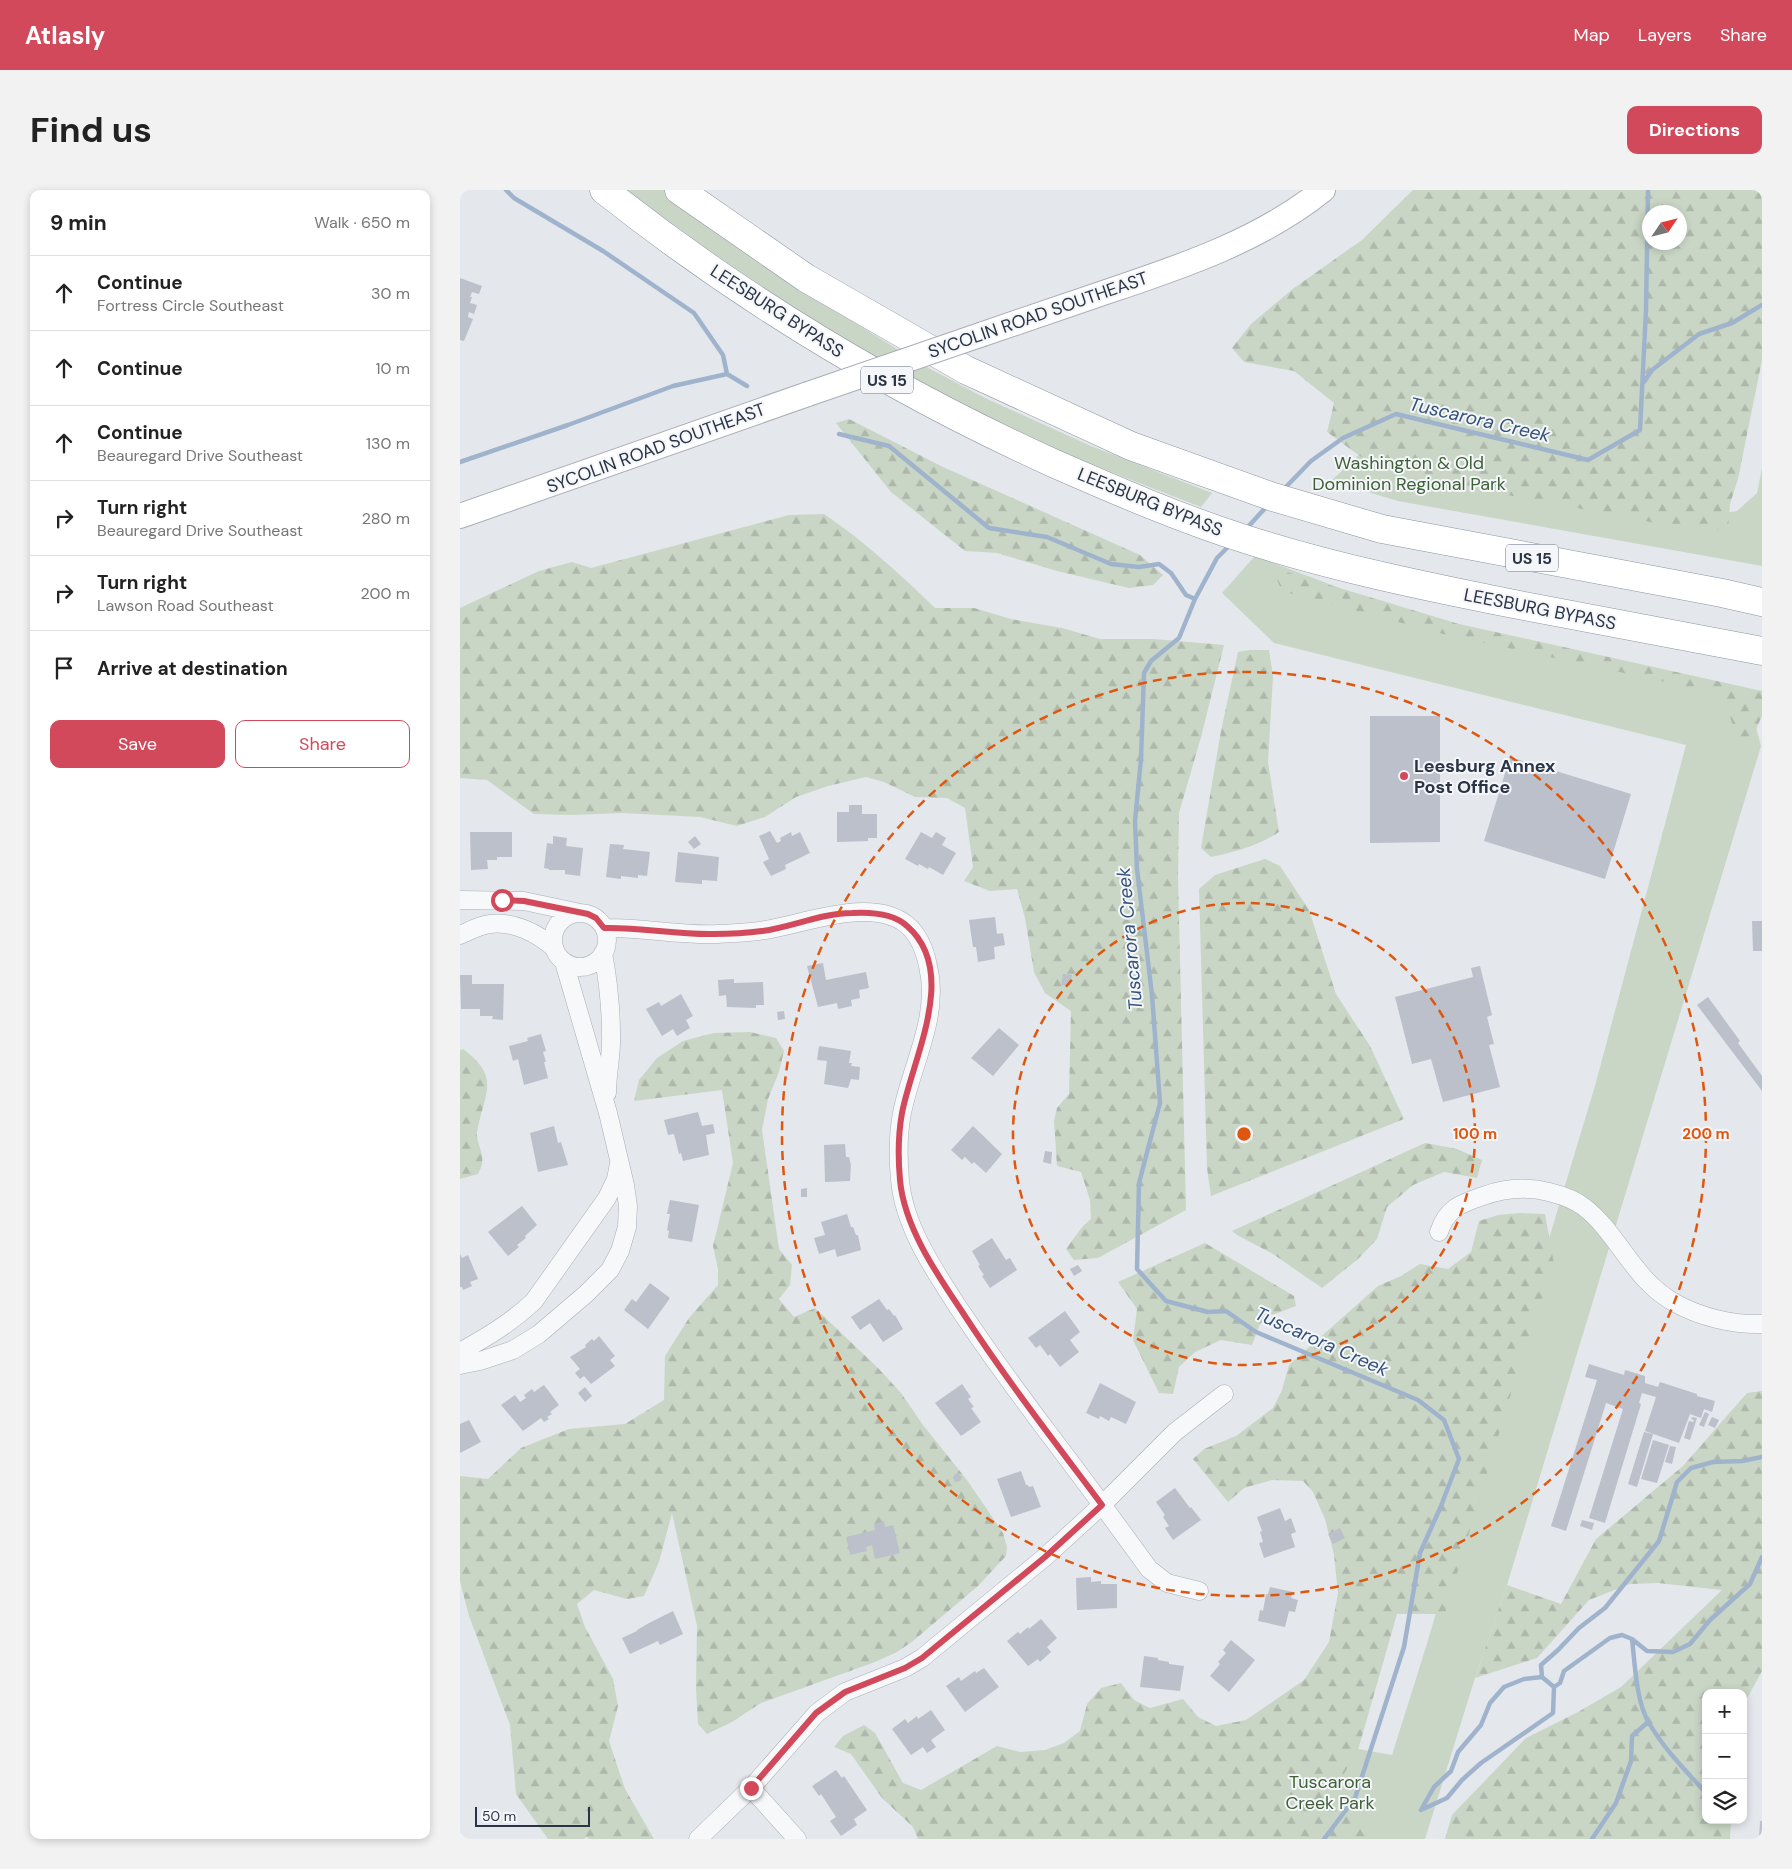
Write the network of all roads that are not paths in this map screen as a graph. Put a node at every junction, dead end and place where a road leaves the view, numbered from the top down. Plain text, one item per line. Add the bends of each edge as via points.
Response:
1 (604, 190) edge
2 (679, 190) edge
3 (1323, 190) edge
4 (460, 516) edge
5 (1722, 593) junction
6 (1762, 598) edge
7 (1762, 602) edge
8 (1762, 651) edge
9 (460, 900) edge
10 (580, 912) junction
11 (604, 928) junction
12 (460, 935) edge
13 (603, 953) junction
14 (559, 955) junction
15 (608, 1114) junction
16 (619, 1163) junction
17 (1439, 1232) dead end
18 (1762, 1324) edge
19 (460, 1352) edge
20 (460, 1365) edge
21 (1224, 1394) dead end
22 (1102, 1505) junction
23 (1199, 1590) dead end
24 (751, 1788) junction
25 (698, 1839) edge
26 (798, 1839) edge

1 - 8 highway, LEESBURG BYPASS / US 15 via 737,287 892,383 987,433 1130,497 1246,540 1412,584
2 - 5 highway, US 15 via 806,278 966,370 1132,446 1227,482 1392,531
3 - 4 main road, SYCOLIN ROAD SOUTHEAST, bridge via 1266,227 1213,253 1146,279
5 - 6 highway
5 - 7 highway, US 15
9 - 10 street via 524,901
10 - 11 street via 596,918
10 - 14 street via 570,914 556,927 553,936
11 - 13 street via 606,944
11 - 22 street via 714,934 763,931 848,913 887,915 906,924 926,954 931,987 927,1024 902,1113 898,1152 900,1184 907,1212 938,1276 973,1329
12 - 14 street via 489,924 507,924 542,937
13 - 14 street via 592,964 581,967 572,966
13 - 15 street via 612,1036 607,1079
14 - 15 street
15 - 16 street
16 - 19 street via 607,1198 534,1300 494,1334
16 - 20 street via 628,1206 627,1227 610,1270 539,1334 514,1350
17 - 18 street via 1453,1207 1501,1190 1527,1188 1556,1194 1583,1207 1603,1227 1638,1273 1674,1303 1718,1319
21 - 22 street via 1176,1432
22 - 23 street via 1149,1568 1167,1583
22 - 24 street via 1045,1557 922,1658 845,1692 816,1713
24 - 25 street
24 - 26 street

